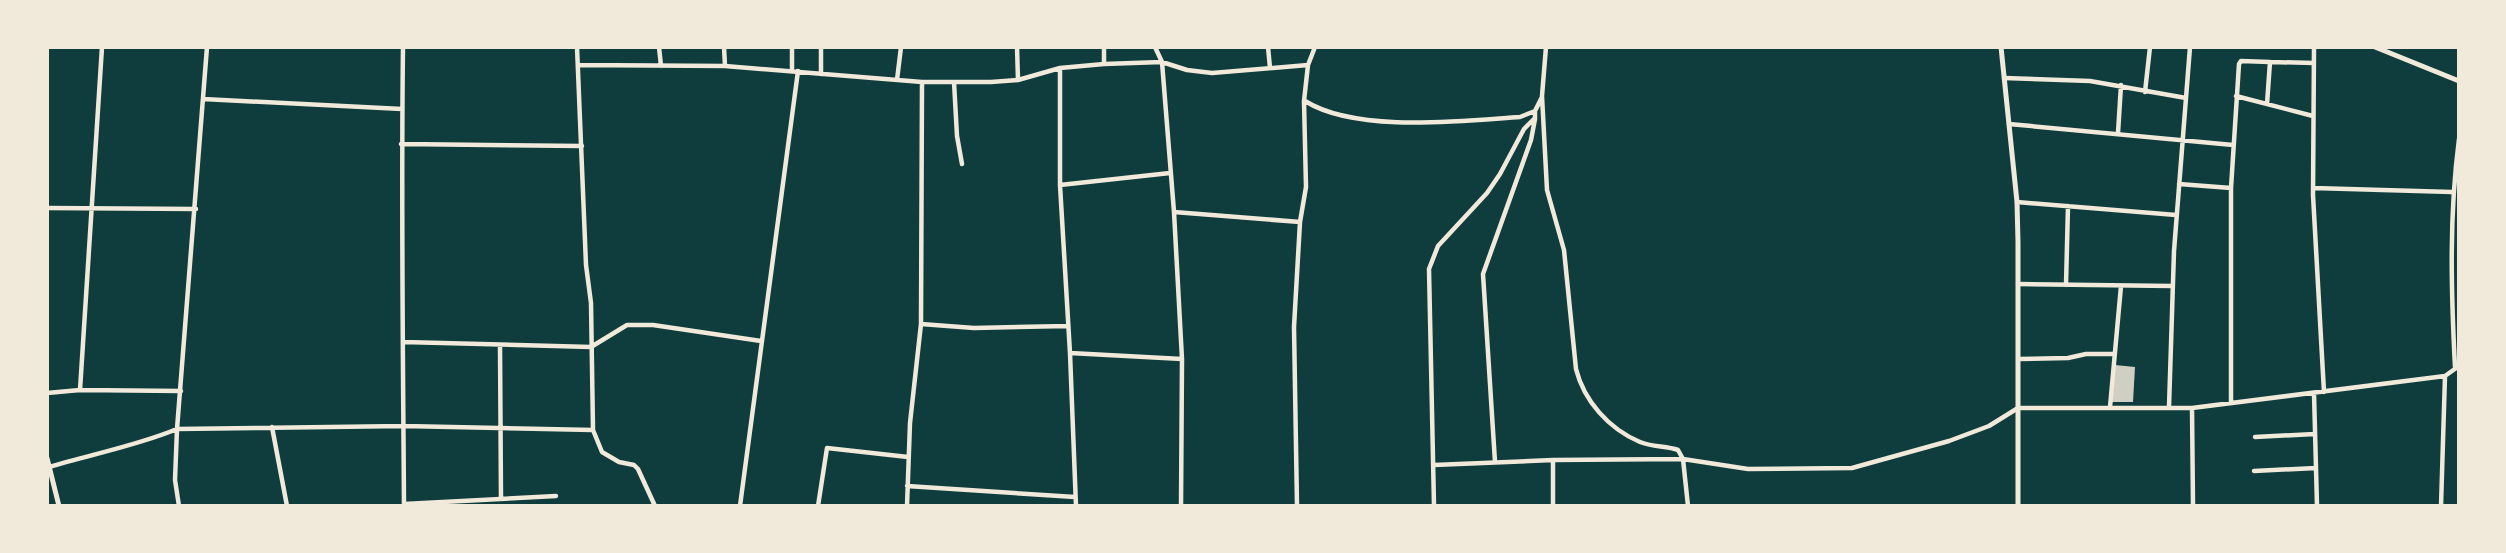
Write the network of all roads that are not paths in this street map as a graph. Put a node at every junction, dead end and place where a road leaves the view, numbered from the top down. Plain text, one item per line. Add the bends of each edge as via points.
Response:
1 (102, 47) edge
2 (207, 47) edge
3 (403, 47) edge
4 (576, 47) edge
5 (659, 47) edge
6 (724, 47) edge
7 (792, 47) edge
8 (821, 47) edge
9 (901, 47) edge
10 (1017, 47) edge
11 (1104, 47) edge
12 (1155, 47) edge
13 (1268, 47) edge
14 (1315, 47) edge
15 (1546, 47) edge
16 (2001, 47) edge
17 (2150, 47) edge
18 (2190, 47) edge
19 (2314, 47) edge
20 (2375, 47) edge
21 (1162, 62) junction
22 (2270, 62) junction
23 (2314, 63) junction
24 (1104, 64) junction
25 (578, 65) junction
26 (1308, 65) junction
27 (661, 66) junction
28 (725, 66) junction
29 (1060, 68) junction
30 (1270, 68) junction
31 (795, 71) junction
32 (821, 74) junction
33 (2004, 78) junction
34 (897, 80) junction
35 (1018, 80) junction
36 (2459, 81) edge
37 (922, 82) junction
38 (954, 82) junction
39 (2121, 85) junction
40 (2145, 92) junction
41 (1542, 96) junction
42 (2236, 96) junction
43 (2186, 98) junction
44 (203, 99) junction
45 (1304, 101) junction
46 (2267, 104) junction
47 (402, 109) junction
48 (1535, 111) junction
49 (2313, 116) junction
50 (1535, 118) junction
51 (2009, 124) junction
52 (2118, 133) junction
53 (2459, 139) edge
54 (2183, 140) junction
55 (401, 144) junction
56 (2233, 145) junction
57 (582, 146) junction
58 (962, 164) dead end
59 (1170, 173) junction
60 (2179, 184) junction
61 (1060, 185) junction
62 (2231, 188) junction
63 (2312, 188) junction
64 (2452, 192) junction
65 (2017, 202) junction
66 (2068, 206) junction
67 (91, 207) junction
68 (47, 208) edge
69 (196, 209) junction
70 (1174, 212) junction
71 (2177, 216) junction
72 (1300, 222) junction
73 (2018, 284) junction
74 (2066, 285) junction
75 (2121, 286) junction
76 (2172, 286) junction
77 (921, 324) junction
78 (1068, 326) junction
79 (761, 341) junction
80 (403, 342) junction
81 (500, 345) junction
82 (592, 347) junction
83 (1070, 353) junction
84 (2114, 354) junction
85 (1182, 359) junction
86 (2019, 359) junction
87 (2457, 367) edge
88 (2445, 376) junction
89 (80, 390) junction
90 (181, 391) junction
91 (2324, 391) junction
92 (47, 393) edge
93 (2314, 393) junction
94 (2231, 402) junction
95 (2110, 407) junction
96 (2169, 407) junction
97 (2018, 408) junction
98 (2192, 408) junction
99 (404, 426) junction
100 (272, 427) junction
101 (500, 427) junction
102 (177, 429) junction
103 (593, 430) junction
104 (2315, 435) junction
105 (2256, 437) dead end
106 (908, 457) junction
107 (47, 458) edge
108 (1683, 459) junction
109 (1553, 460) junction
110 (1495, 462) junction
111 (1434, 465) junction
112 (50, 467) junction
113 (2316, 468) junction
114 (2254, 471) dead end
115 (908, 486) junction
116 (556, 496) dead end
117 (1075, 497) junction
118 (501, 499) junction
119 (404, 505) edge
120 (59, 506) edge
121 (178, 506) edge
122 (287, 506) edge
123 (655, 506) edge
124 (740, 506) edge
125 (818, 506) edge
126 (907, 506) edge
127 (1076, 506) edge
128 (1181, 506) edge
129 (1297, 506) edge
130 (1434, 506) edge
131 (1553, 506) edge
132 (1688, 506) edge
133 (2018, 506) edge
134 (2193, 506) edge
135 (2318, 506) edge
136 (2441, 506) edge

1 - 67 street
2 - 44 street
3 - 47 street
4 - 25 street
5 - 27 street
6 - 28 street
7 - 31 street
8 - 32 street
9 - 34 street
10 - 35 street
11 - 24 street
12 - 21 street
13 - 30 street
14 - 26 street
15 - 41 street
16 - 33 street
17 - 40 street
18 - 43 street
19 - 23 street
20 - 36 street
21 - 24 street
21 - 30 street via 1212,73
21 - 59 street
22 - 23 street
22 - 42 street via 2240,62
22 - 46 street
23 - 49 street
24 - 29 street
25 - 27 street
25 - 57 street
26 - 30 street
26 - 45 street
27 - 28 street
28 - 31 street
29 - 35 street
29 - 61 street
31 - 32 street
31 - 79 street
32 - 34 street
33 - 39 street
33 - 51 street
34 - 37 street
35 - 38 street
37 - 38 street
37 - 77 street
38 - 58 street
39 - 40 street
39 - 52 street
40 - 43 street
41 - 48 street
41 - 108 street via 1547,190 1564,250 1580,384 1610,424 1640,442 1678,450
42 - 46 street
42 - 56 street
43 - 54 street
44 - 47 street
44 - 69 street
45 - 48 street via 1343,117 1404,122 1520,117
45 - 72 street via 1306,187
46 - 49 street
47 - 55 street
48 - 50 street
49 - 63 street
50 - 110 street via 1483,274
50 - 111 street via 1487,193 1438,246 1429,269
51 - 52 street
51 - 65 street
52 - 54 street
53 - 64 street
54 - 56 street
54 - 60 street
55 - 57 street
55 - 80 street
56 - 62 street
57 - 82 street
59 - 61 street
59 - 70 street
60 - 62 street
60 - 71 street
61 - 78 street
62 - 94 street
63 - 64 street
63 - 91 street
64 - 87 street via 2451,292
65 - 66 street
65 - 73 street
66 - 71 street
66 - 74 street
67 - 68 street
67 - 69 street
67 - 89 street
69 - 90 street
70 - 72 street
70 - 85 street
71 - 76 street
72 - 129 street via 1294,327
73 - 74 street
73 - 86 street
74 - 75 street
75 - 76 street
75 - 84 street
76 - 96 street
77 - 78 street
77 - 106 street
78 - 83 street
79 - 82 street via 627,325
79 - 124 street
80 - 81 street
80 - 99 street
81 - 82 street
81 - 101 street
82 - 103 street
83 - 85 street
83 - 117 street
84 - 86 street
84 - 95 street
85 - 128 street
86 - 97 street
87 - 88 street
88 - 91 street
88 - 136 street
89 - 90 street
89 - 92 street
90 - 102 street
91 - 93 street
93 - 94 street
93 - 104 street
94 - 98 street
95 - 96 street
95 - 97 street
96 - 98 street
97 - 108 street via 1989,426 1949,441 1852,468 1748,469
97 - 133 street
98 - 134 street
99 - 100 street
99 - 101 street
99 - 119 street
100 - 102 street
100 - 122 street
101 - 103 street
101 - 118 street
102 - 112 street
102 - 121 street
103 - 123 street via 602,452 638,469
104 - 105 street
104 - 113 street
106 - 115 street
106 - 125 street via 827,448
107 - 112 street
108 - 109 street
108 - 132 street
109 - 110 street
109 - 131 street
110 - 111 street
111 - 130 street
112 - 120 street
113 - 114 street
113 - 135 street
115 - 117 street
115 - 126 street
116 - 118 street
117 - 127 street
118 - 119 street

